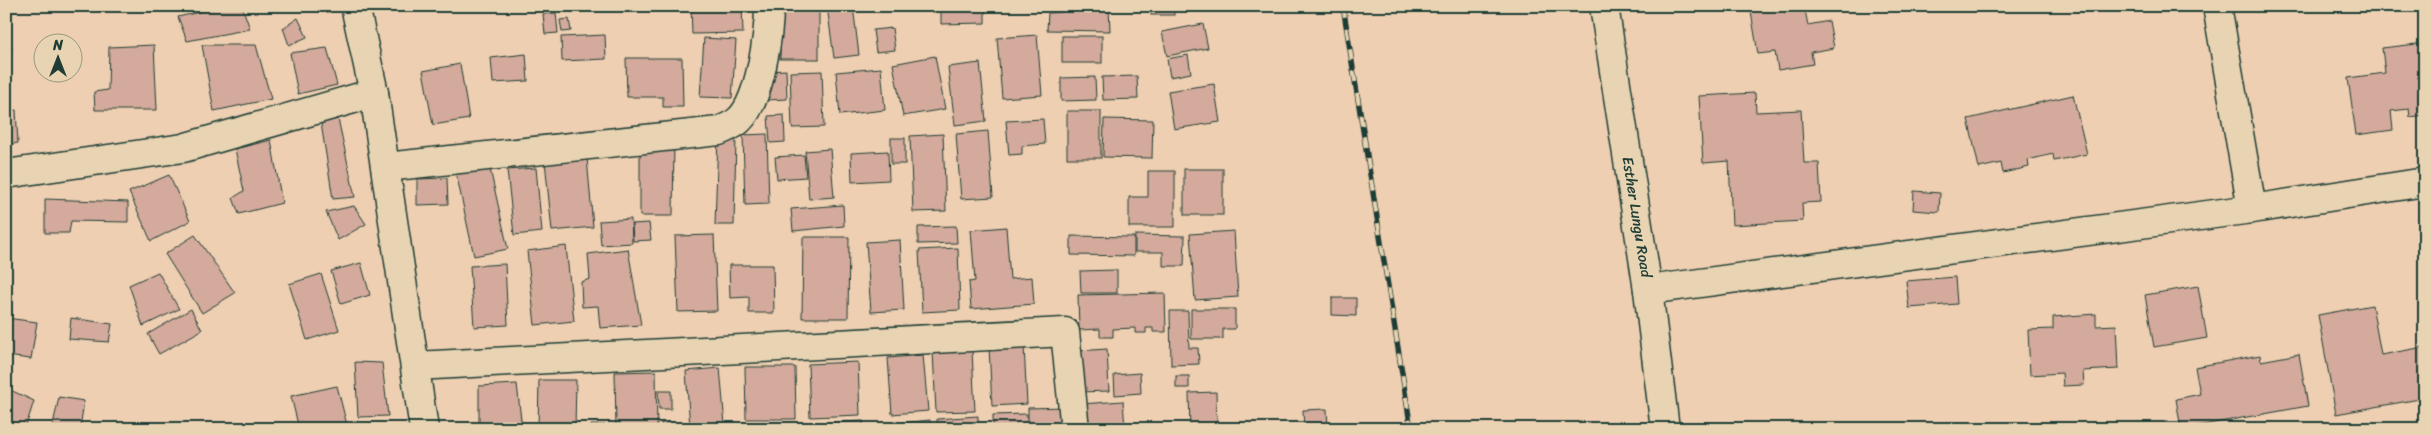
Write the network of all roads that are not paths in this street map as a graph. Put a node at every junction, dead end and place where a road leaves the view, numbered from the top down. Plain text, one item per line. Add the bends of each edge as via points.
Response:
1 (355, 6) edge
2 (769, 6) edge
3 (1604, 6) edge
4 (2217, 6) edge
5 (374, 94) junction
6 (386, 166) junction
7 (6, 174) edge
8 (2425, 182) edge
9 (2252, 209) junction
10 (1648, 290) junction
11 (415, 366) junction
12 (424, 429) edge
13 (1075, 429) edge
14 (1665, 429) edge

1 - 5 street
2 - 6 street via 769,32 748,109 738,121 719,131
3 - 10 street, Esther Lungu Road
4 - 9 street
5 - 6 street
5 - 7 street via 183,148
6 - 11 street
8 - 9 street
9 - 10 street
10 - 14 street, Esther Lungu Road
11 - 12 street
11 - 13 street via 1065,332

